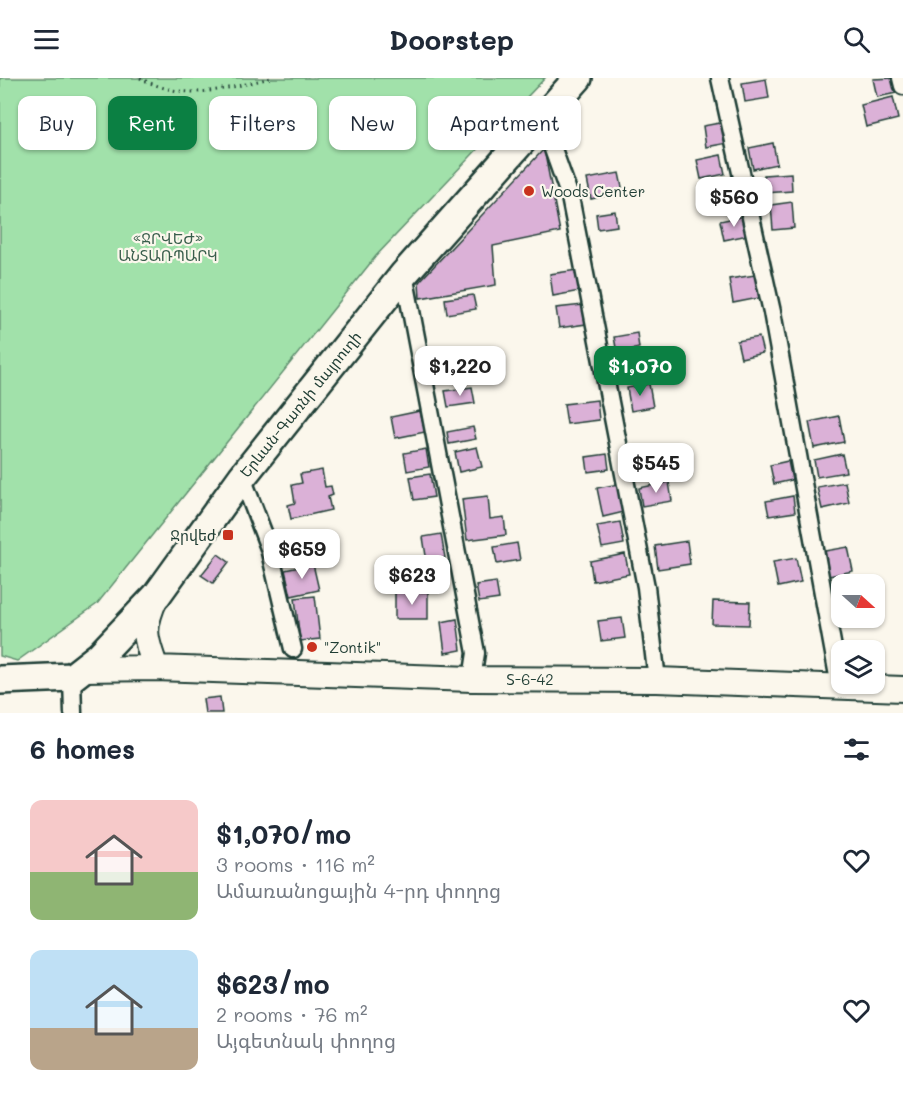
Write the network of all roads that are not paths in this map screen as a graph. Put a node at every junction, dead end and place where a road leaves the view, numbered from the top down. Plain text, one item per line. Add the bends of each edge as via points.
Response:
1 (578, 78) edge
2 (720, 78) edge
3 (901, 78) edge
4 (903, 86) edge
5 (562, 96) edge
6 (514, 150) edge
7 (553, 150) edge
8 (404, 274) junction
9 (242, 477) junction
10 (157, 595) junction
11 (831, 640) edge
12 (292, 649) dead end
13 (156, 668) junction
14 (78, 673) junction
15 (472, 679) junction
16 (0, 680) edge
17 (657, 680) junction
18 (831, 687) edge
19 (885, 688) edge
20 (903, 689) edge
21 (73, 713) edge

1 - 5 main road, Երևան-Գառնի մայրուղի
2 - 11 street via 772,312
3 - 4 street
6 - 8 main road, Երևան-Գառնի մայրուղի
7 - 17 street via 570,197 646,586
8 - 9 main road, Երևան-Գառնի մայրուղի
8 - 15 street via 476,653
9 - 10 main road, Երևան-Գառնի մայրուղի
9 - 12 street via 269,548
10 - 13 main road via 145,621 145,641
10 - 14 main road, Երևան-Գառնի մայրուղի
13 - 14 main road, Տ-6-42
13 - 15 main road, Տ-6-42 / Տ-6-42
14 - 16 main road
14 - 21 street
15 - 17 main road, Տ-6-42 / Տ-6-42
17 - 18 main road, Տ-6-42 / Տ-6-42
19 - 20 main road, Տ-6-42 / Տ-6-42

